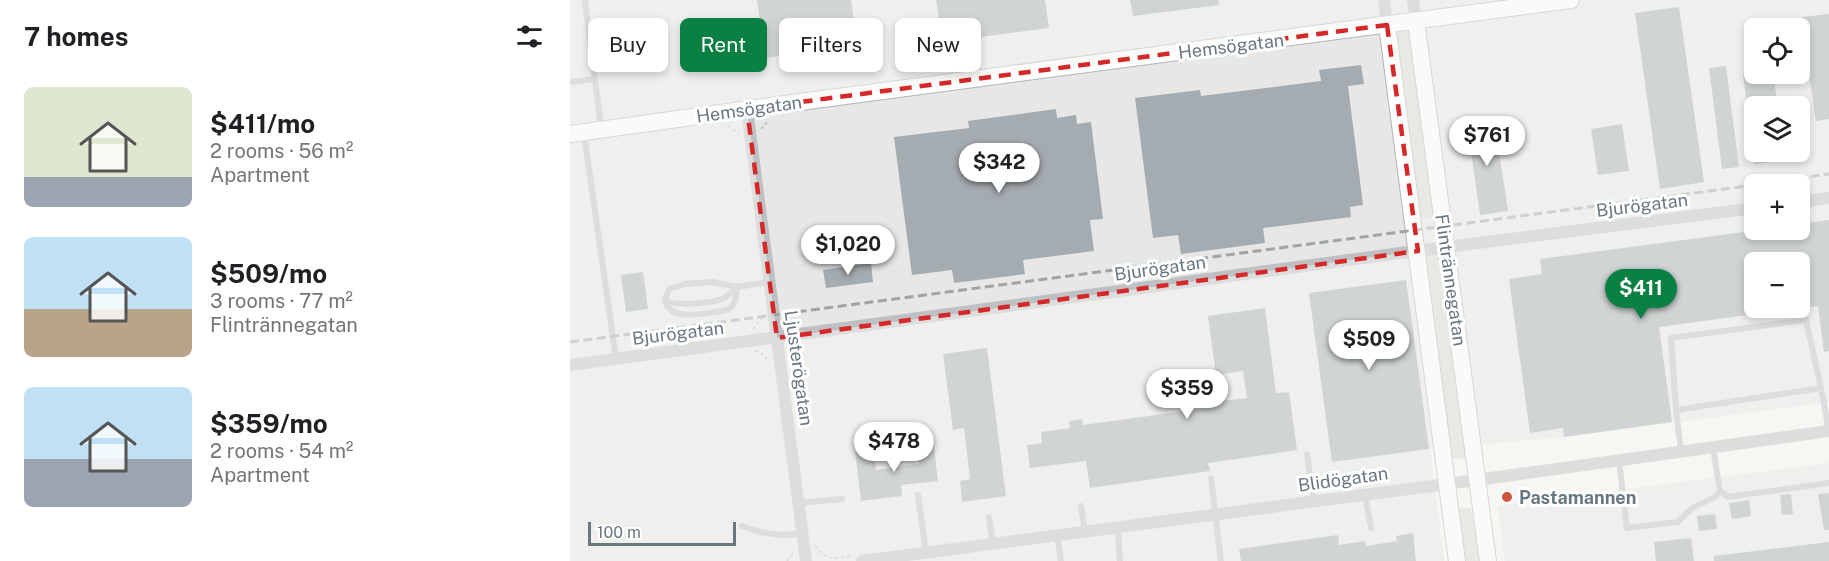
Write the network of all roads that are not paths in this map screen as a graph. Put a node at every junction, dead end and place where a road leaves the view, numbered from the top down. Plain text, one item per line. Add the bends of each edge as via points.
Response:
1 (585, 0) edge
2 (1384, 0) edge
3 (1413, 0) edge
4 (1571, 0) edge
5 (1416, 21) junction
6 (1387, 25) junction
7 (594, 79) junction
8 (570, 82) edge
9 (747, 109) junction
10 (601, 129) junction
11 (577, 133) edge
12 (1829, 198) edge
13 (1810, 201) edge
14 (1744, 209) edge
15 (1447, 248) junction
16 (1418, 251) junction
17 (770, 282) junction
18 (737, 287) junction
19 (665, 300) junction
20 (777, 338) junction
21 (616, 359) junction
22 (570, 365) edge
23 (1821, 388) junction
24 (1676, 410) junction
25 (1829, 431) edge
26 (1713, 448) junction
27 (1681, 452) junction
28 (1307, 454) dead end
29 (1619, 460) junction
30 (1211, 478) dead end
31 (1477, 480) junction
32 (1829, 483) edge
33 (1448, 484) junction
34 (1720, 491) junction
35 (1364, 494) junction
36 (918, 495) dead end
37 (842, 498) dead end
38 (1314, 501) junction
39 (799, 503) junction
40 (1082, 506) dead end
41 (1215, 514) junction
42 (989, 517) dead end
43 (742, 526) dead end
44 (1118, 527) junction
45 (1371, 528) dead end
46 (1085, 531) junction
47 (798, 534) junction
48 (1057, 536) junction
49 (993, 544) junction
50 (926, 552) junction
51 (860, 558) edge
52 (899, 559) edge
53 (806, 561) edge
54 (1060, 561) edge
55 (1120, 561) edge
56 (1221, 561) edge
57 (1457, 561) edge
58 (1488, 561) edge

1 - 7 lane
2 - 6 street, Flintrännegatan
3 - 5 street, Flintrännegatan
4 - 5 street, Hemsögatan
5 - 6 street, Hemsögatan
5 - 15 street, Flintrännegatan
6 - 9 street, Hemsögatan
6 - 16 street, Flintrännegatan
7 - 8 lane
7 - 10 lane
9 - 10 street, Hemsögatan
9 - 17 street, Ljusterögatan
10 - 11 street, Hemsögatan
11 - 21 lane
12 - 13 street
14 - 15 street, Bjurögatan
15 - 16 street, Bjurögatan
15 - 31 street, Flintrännegatan
16 - 20 street, Bjurögatan
16 - 33 street, Flintrännegatan
17 - 18 lane
17 - 20 street, Ljusterögatan
18 - 19 lane via 723,299 686,304
18 - 19 lane via 712,282 685,284 669,289
18 - 19 lane via 729,310 682,314 671,310
20 - 21 street, Bjurögatan
20 - 39 street, Ljusterögatan
21 - 22 street, Bjurögatan
23 - 24 lane
23 - 24 lane via 1806,320 1671,338
23 - 25 lane
24 - 27 lane
25 - 26 street, Blidögatan
26 - 27 street, Blidögatan
26 - 34 lane
27 - 29 street, Blidögatan
28 - 38 lane
29 - 31 street, Blidögatan
29 - 34 lane via 1627,528 1678,522 1700,504 1716,498
30 - 41 lane
31 - 33 street, Blidögatan
31 - 58 street, Flintrännegatan
32 - 34 lane via 1728,497
33 - 35 street, Blidögatan
33 - 57 street, Flintrännegatan
35 - 38 street, Blidögatan
35 - 45 lane
36 - 50 lane
37 - 39 lane
38 - 41 street, Blidögatan
39 - 47 street, Ljusterögatan
40 - 46 lane
41 - 44 street, Blidögatan
41 - 56 lane
42 - 49 lane
43 - 47 lane via 770,534
44 - 46 street, Blidögatan
44 - 55 lane
46 - 48 street, Blidögatan
47 - 53 street, Ljusterögatan
48 - 49 street, Blidögatan
48 - 54 lane
49 - 50 street, Blidögatan
50 - 52 street, Blidögatan
51 - 52 street, Blidögatan

